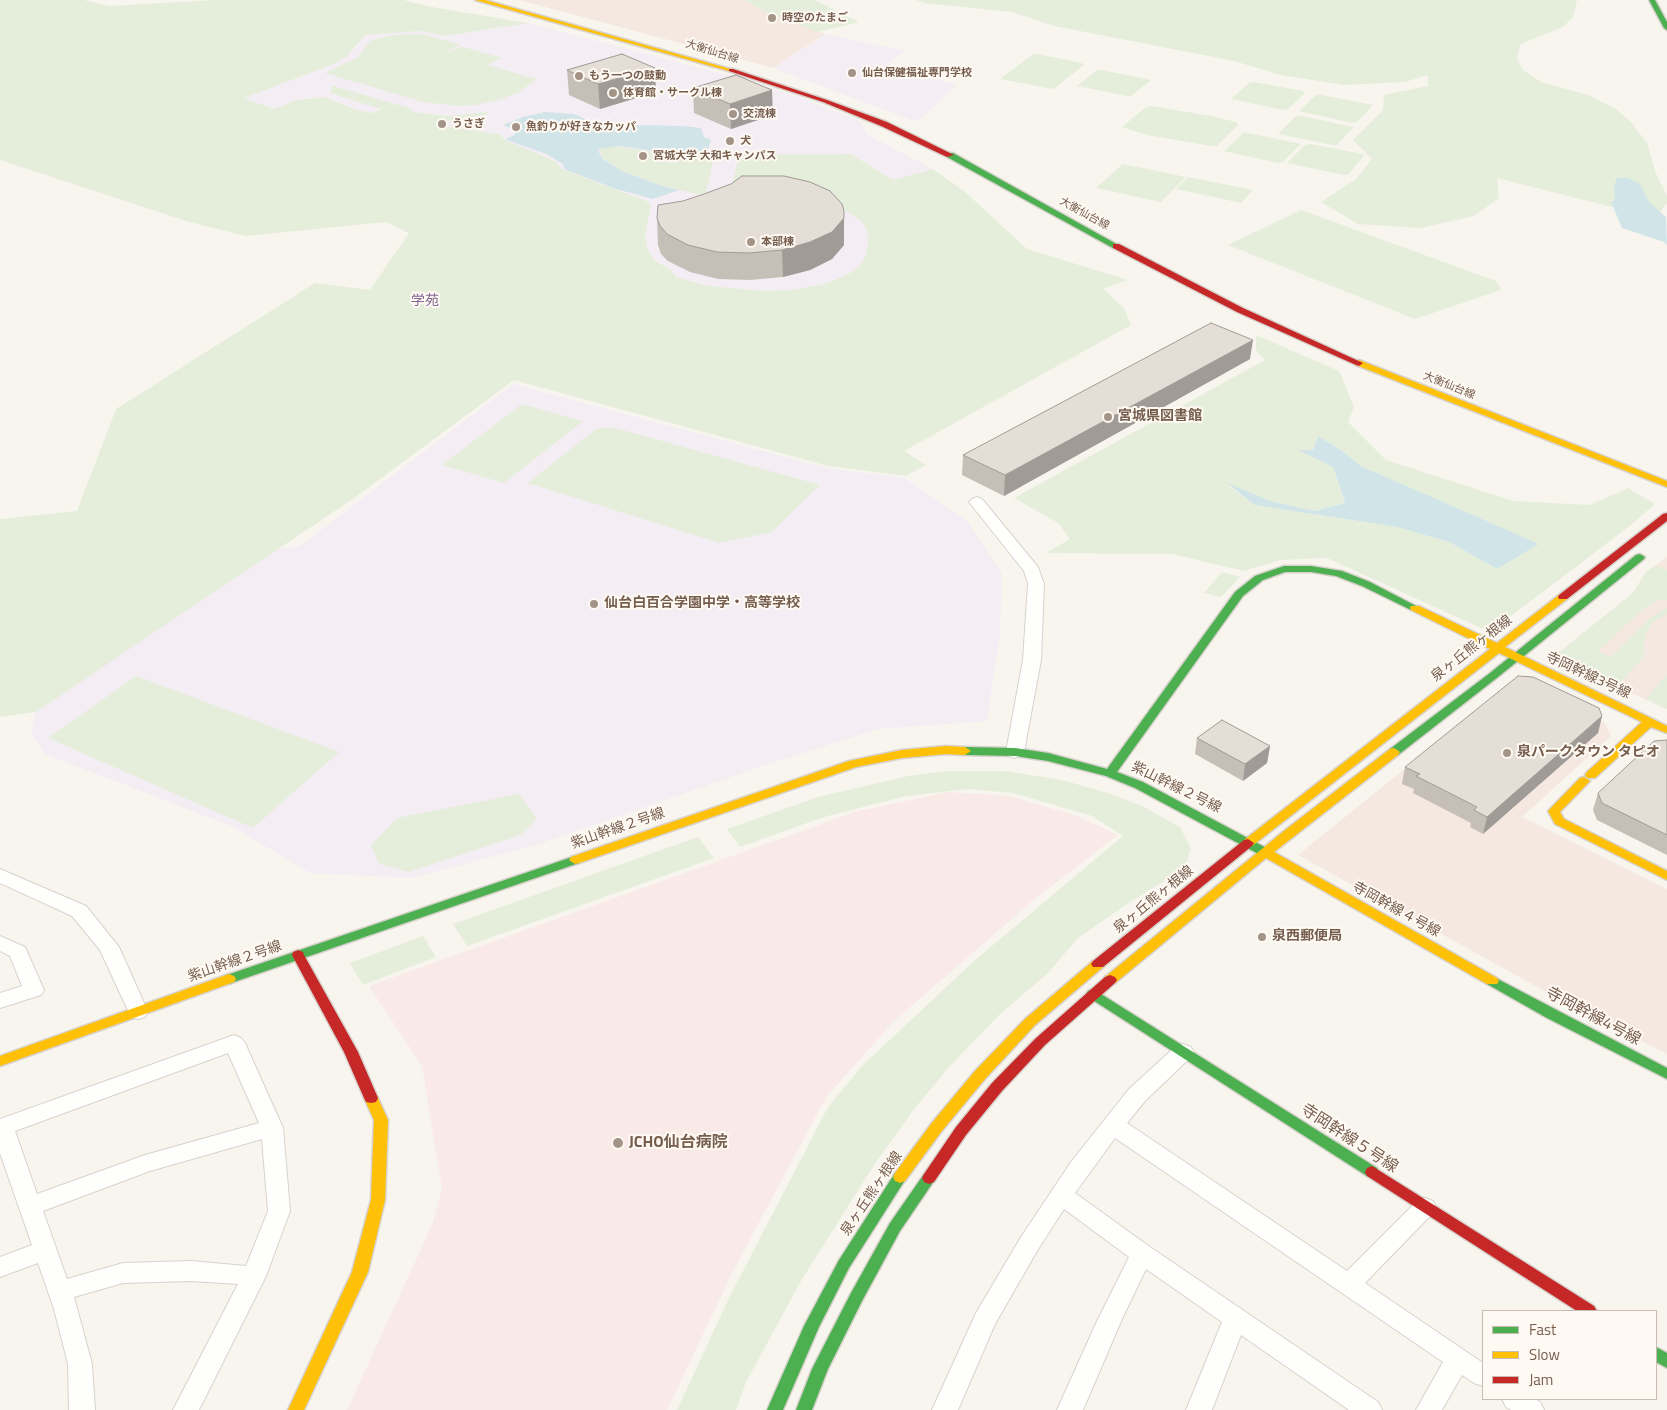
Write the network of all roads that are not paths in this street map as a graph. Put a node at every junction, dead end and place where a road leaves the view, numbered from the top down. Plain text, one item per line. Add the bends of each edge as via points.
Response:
1 (478, 0) edge
2 (498, 0) edge
3 (1652, 0) edge
4 (1664, 0) edge
5 (1667, 5) edge
6 (1667, 28) edge
7 (1173, 272) junction
8 (1667, 474) edge
9 (1667, 484) edge
10 (977, 502) dead end
11 (1667, 516) edge
12 (1648, 551) dead end
13 (1496, 649) junction
14 (1514, 658) junction
15 (1649, 722) junction
16 (1667, 730) edge
17 (1014, 752) junction
18 (1110, 773) junction
19 (1248, 843) junction
20 (1266, 853) junction
21 (1667, 876) edge
22 (5, 882) edge
23 (0, 943) edge
24 (298, 955) junction
25 (1093, 994) junction
26 (0, 1001) edge
27 (1530, 1002) joint
28 (138, 1012) junction
29 (1183, 1052) junction
30 (0, 1061) edge
31 (1667, 1074) edge
32 (1113, 1126) junction
33 (272, 1128) junction
34 (1061, 1195) junction
35 (30, 1206) junction
36 (1425, 1207) junction
37 (45, 1250) junction
38 (1142, 1254) junction
39 (0, 1267) edge
40 (254, 1276) junction
41 (1349, 1284) junction
42 (60, 1291) junction
43 (1587, 1310) edge
44 (1235, 1318) junction
45 (1459, 1358) junction
46 (1482, 1375) edge
47 (1516, 1400) edge
48 (82, 1410) edge
49 (186, 1410) edge
50 (296, 1410) edge
51 (775, 1410) edge
52 (804, 1410) edge
53 (946, 1410) edge
54 (1070, 1410) edge
55 (1199, 1410) edge
56 (1369, 1410) edge
57 (1429, 1410) edge
58 (1531, 1410) edge

1 - 7 main road, 大衡仙台線 via 685,56 789,88 870,118 964,162
2 - 7 main road, 大衡仙台線 via 757,72 863,109 981,162
3 - 6 main road
4 - 5 main road
7 - 8 main road, 大衡仙台線 via 1370,359
7 - 9 main road, 大衡仙台線 via 1240,310 1358,364
10 - 17 street via 1032,570 1036,584 1032,660
11 - 13 main road, 泉ヶ丘熊ヶ根線
12 - 14 main road
13 - 14 main road, 寺岡幹線3号線
13 - 18 main road, 寺岡幹線3号線 via 1338,573 1284,569 1259,578 1239,594
13 - 19 main road, 泉ヶ丘熊ヶ根線
14 - 15 main road, 寺岡幹線3号線
14 - 20 main road
15 - 16 main road, 寺岡幹線3号線
15 - 21 main road via 1554,811 1559,821
17 - 18 main road, 紫山幹線２号線
17 - 24 main road, 紫山幹線２号線 via 946,750 864,761
18 - 19 main road, 紫山幹線２号線 via 1171,800
19 - 20 main road, 寺岡幹線４号線
19 - 51 main road, 泉ヶ丘熊ヶ根線 via 1070,986 1030,1022 980,1075 890,1190 844,1264
20 - 25 main road
20 - 27 main road, 寺岡幹線４号線
22 - 28 street via 79,911 109,948
23 - 26 street via 18,952 34,990
24 - 28 main road, 紫山幹線２号線
24 - 50 main road via 351,1052 381,1120 378,1200 360,1272
25 - 29 main road, 寺岡幹線５号線
25 - 52 main road via 997,1087 924,1183 856,1297 820,1369
27 - 31 main road, 寺岡幹線4号線
28 - 30 main road, 紫山幹線２号線
29 - 32 street via 1137,1096
29 - 36 main road, 寺岡幹線５号線
32 - 34 street
32 - 41 street
33 - 35 street via 145,1164
33 - 35 street via 234,1043 2,1127
33 - 40 street via 279,1211
34 - 38 street
34 - 53 street via 985,1320
35 - 37 street
36 - 41 street
36 - 43 main road, 寺岡幹線５号線
37 - 39 street
37 - 42 street
38 - 44 street
38 - 54 street
40 - 42 street via 191,1271 122,1273
40 - 49 street
41 - 45 street
42 - 48 street via 80,1364
44 - 55 street
44 - 56 street
45 - 46 street
45 - 57 street
47 - 58 street

